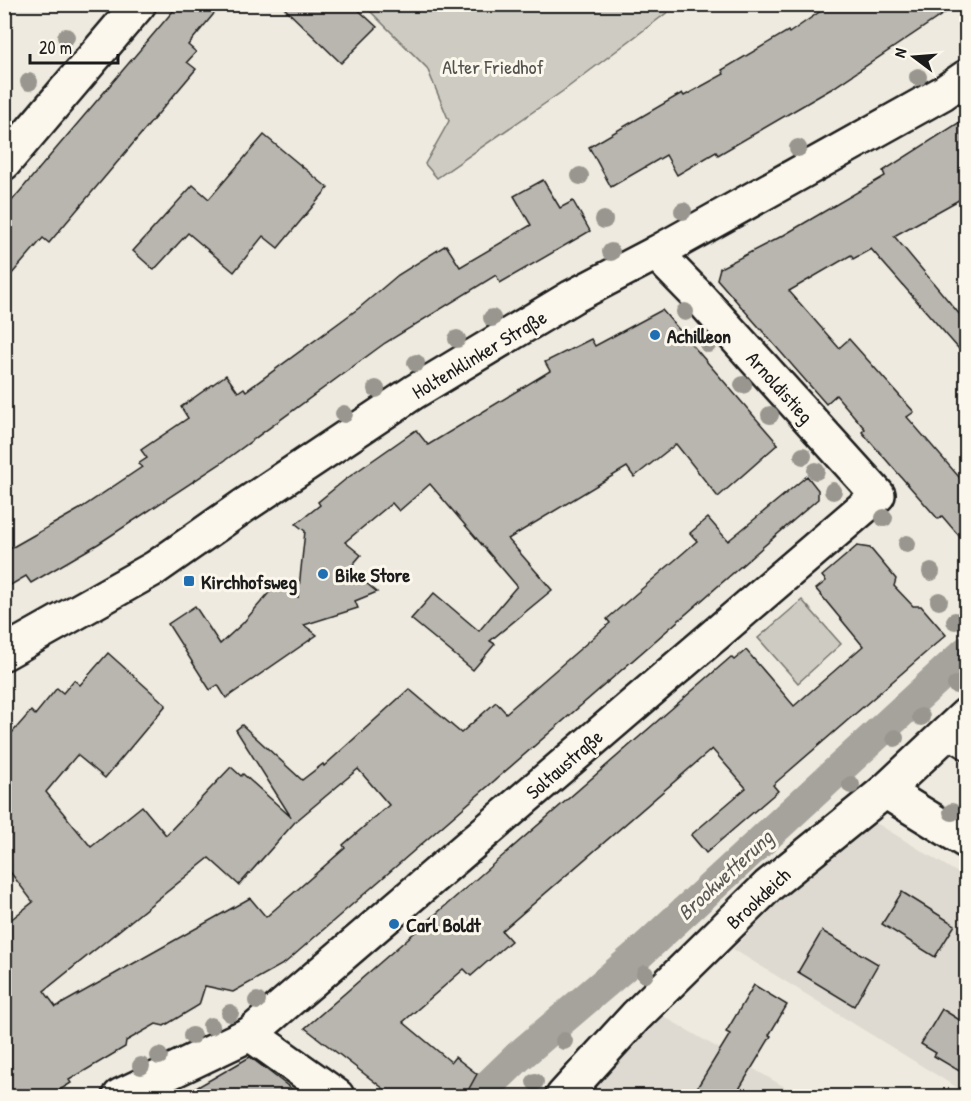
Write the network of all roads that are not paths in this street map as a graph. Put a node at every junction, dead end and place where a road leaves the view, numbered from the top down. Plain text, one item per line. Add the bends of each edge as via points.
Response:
1 (140, 4) edge
2 (966, 77) edge
3 (4, 163) edge
4 (656, 253) junction
5 (878, 495) joint
6 (4, 653) edge
7 (959, 733) edge
8 (885, 790) junction
9 (966, 841) edge
10 (250, 1034) junction
11 (120, 1096) edge
12 (337, 1096) edge
13 (563, 1096) edge

1 - 3 street
2 - 4 street, Holtenklinker Straße
4 - 5 street, Arnoldistieg
4 - 6 street, Holtenklinker Straße via 572,297 424,386 155,568
5 - 10 street, Soltaustraße
7 - 8 street, Brookdeich
8 - 9 street
8 - 13 street, Brookdeich via 768,886 636,1016
10 - 11 street, Soltaustraße
10 - 12 street

